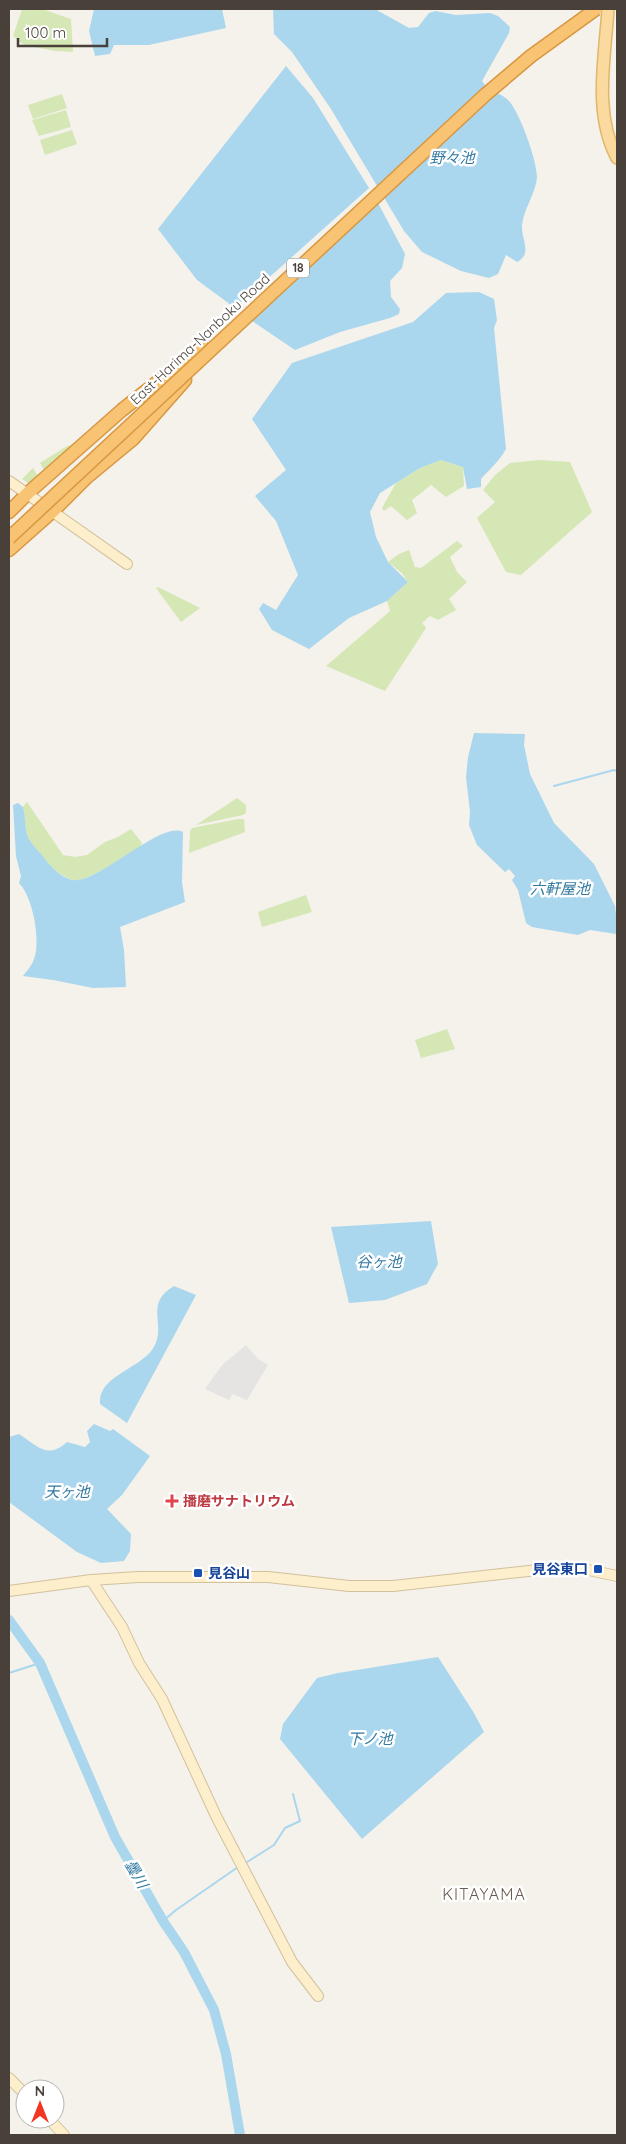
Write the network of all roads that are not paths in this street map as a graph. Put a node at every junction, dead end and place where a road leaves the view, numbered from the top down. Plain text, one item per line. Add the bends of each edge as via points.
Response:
1 (585, 9) edge
2 (596, 9) edge
3 (608, 9) edge
4 (617, 158) edge
5 (206, 349) junction
6 (9, 481) edge
7 (28, 493) junction
8 (9, 512) edge
9 (52, 512) junction
10 (9, 526) edge
11 (9, 538) edge
12 (9, 550) edge
13 (127, 564) dead end
14 (617, 1576) edge
15 (91, 1580) junction
16 (9, 1591) edge
17 (318, 1996) dead end

1 - 5 highway, East-Harima-Nanboku Road / 18 via 482,90
2 - 5 highway, East-Harima-Nanboku Road / 18, bridge via 486,95
3 - 4 main road via 603,103 605,126
5 - 7 highway, 18 via 148,388
5 - 9 highway, 18, bridge via 133,439 87,477
5 - 10 highway, East-Harima-Nanboku Road / 18
5 - 11 highway, East-Harima-Nanboku Road / 18, bridge
6 - 7 main road
7 - 8 highway, 18
7 - 9 main road
9 - 12 highway, 18
9 - 13 main road
14 - 15 main road via 569,1567 393,1586 349,1586 268,1577
15 - 16 main road
15 - 17 main road via 122,1627 139,1663 162,1699 216,1816 292,1962

